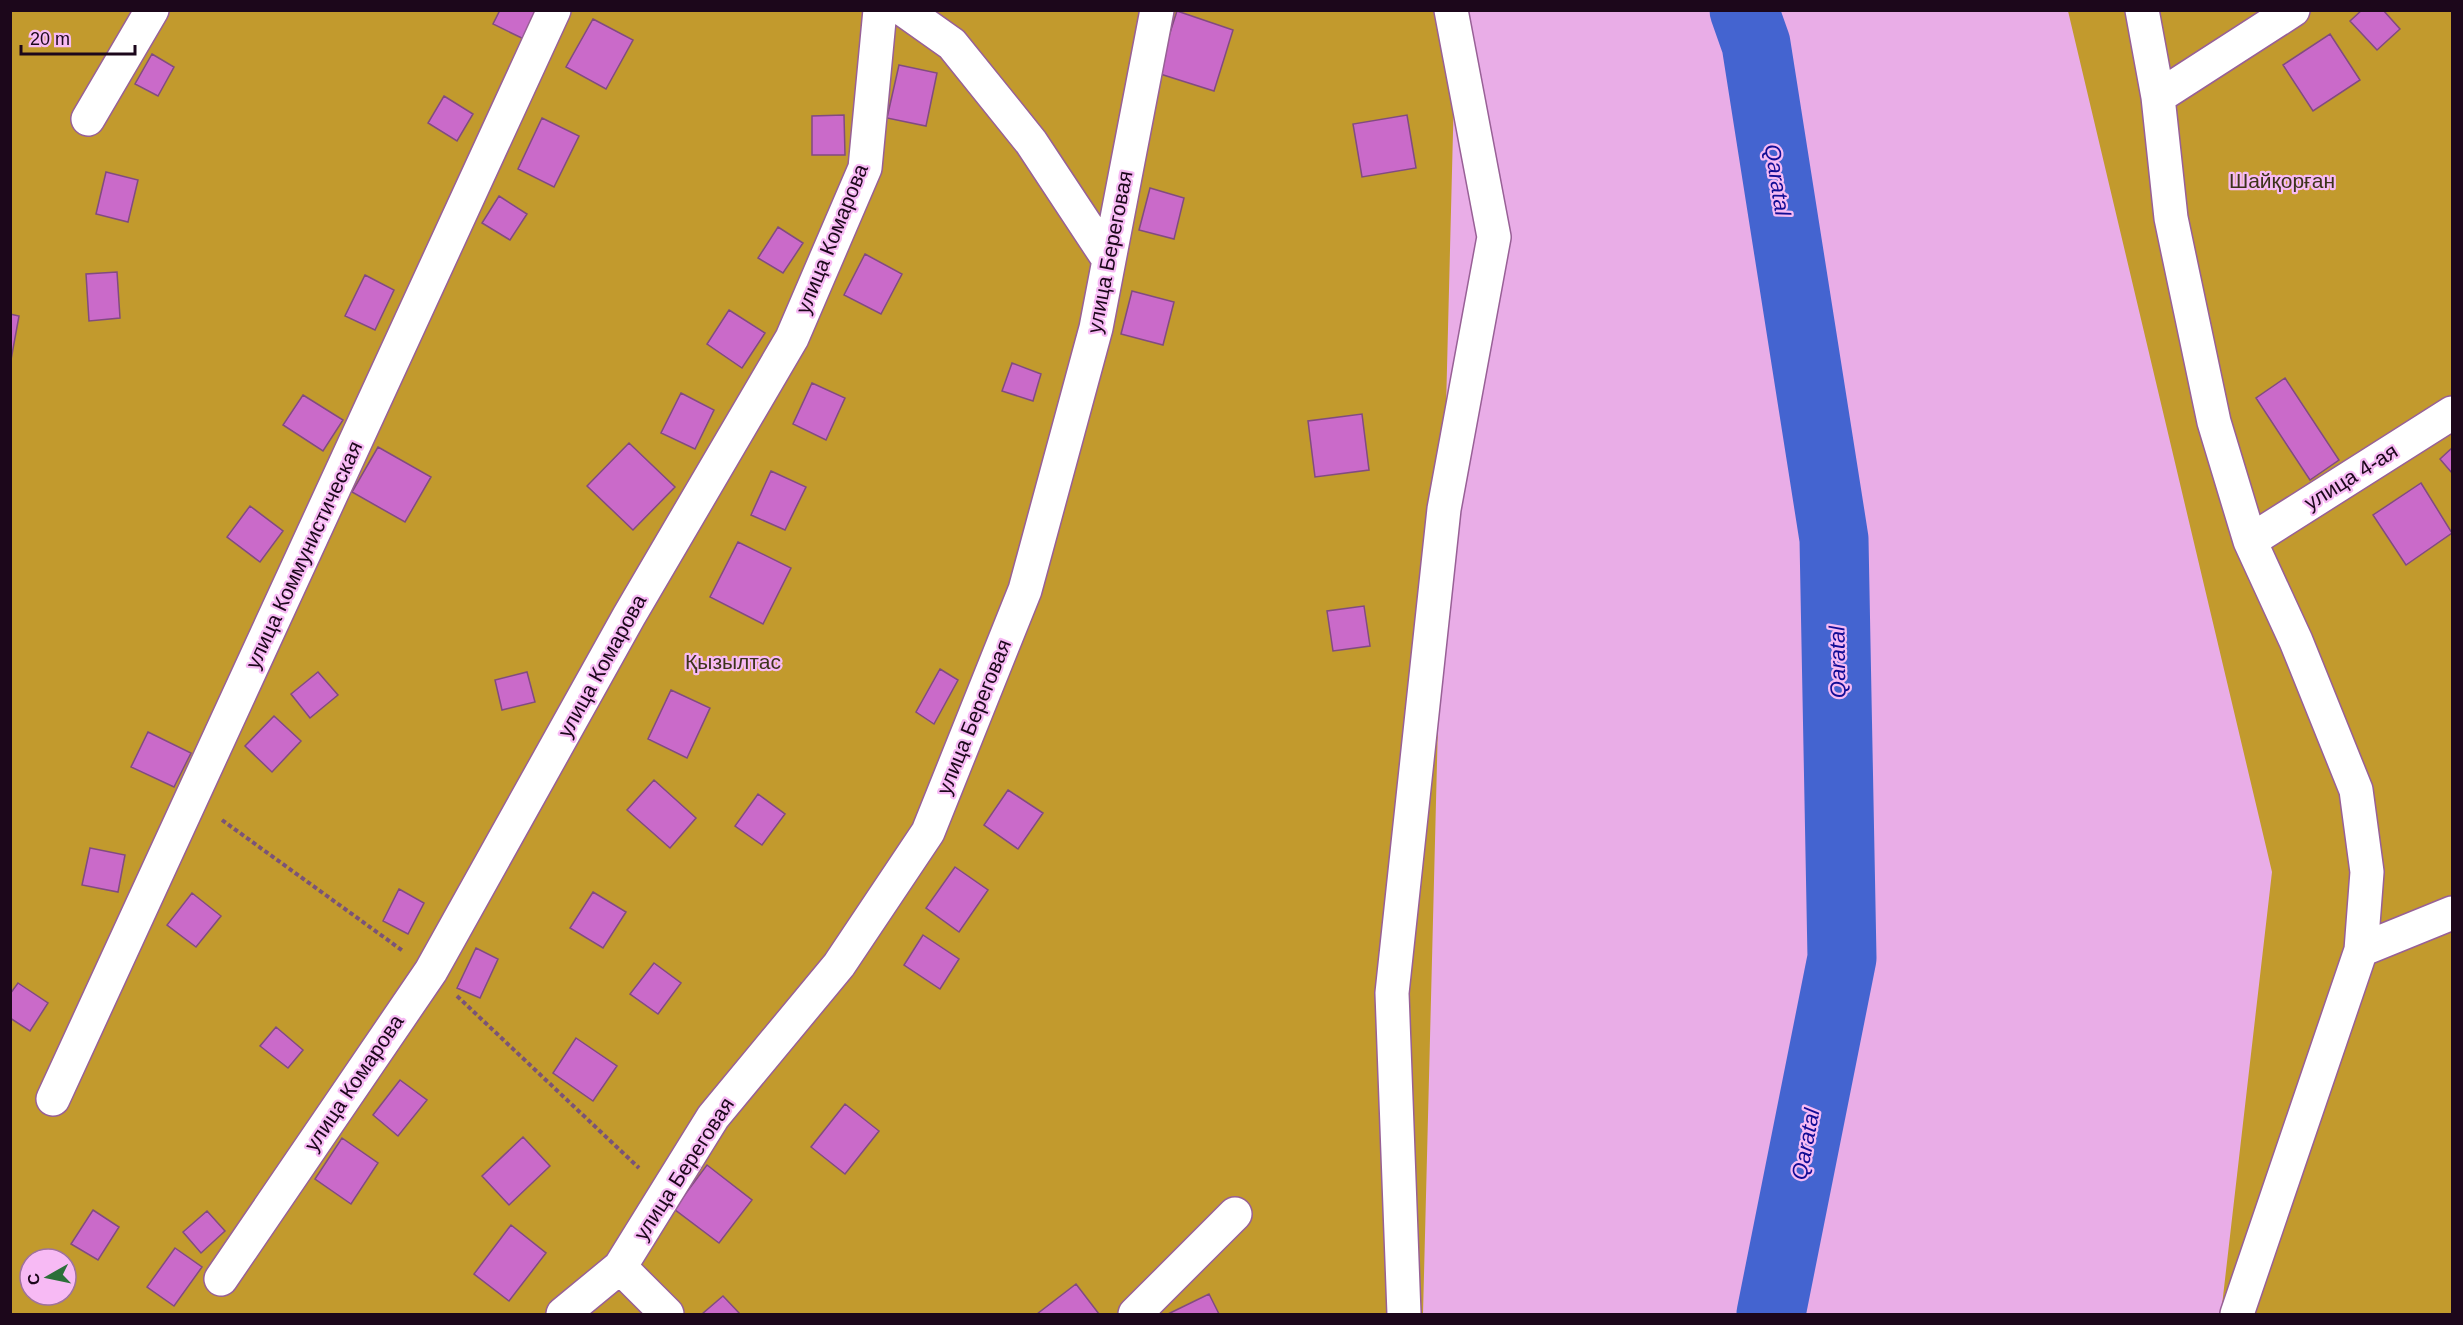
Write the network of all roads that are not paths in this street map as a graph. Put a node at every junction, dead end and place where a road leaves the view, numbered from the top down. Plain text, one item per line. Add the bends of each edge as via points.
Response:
1 (152, 10) edge
2 (554, 10) edge
3 (880, 10) edge
4 (904, 10) edge
5 (1157, 10) edge
6 (1451, 10) edge
7 (2142, 10) edge
8 (2293, 10) edge
9 (2158, 97) junction
10 (88, 119) dead end
11 (1109, 260) junction
12 (2452, 413) edge
13 (2250, 541) junction
14 (2452, 913) edge
15 (2361, 951) junction
16 (53, 1099) dead end
17 (1235, 1214) dead end
18 (620, 1267) junction
19 (221, 1279) dead end
20 (562, 1314) edge
21 (667, 1314) edge
22 (1135, 1314) edge
23 (1404, 1314) edge
24 (2237, 1314) edge

1 - 10 street
2 - 16 street, улица Коммунистическая
3 - 19 street, улица Комарова via 865,168 792,338 629,616 431,971
4 - 11 street via 952,44 1031,142
5 - 11 street, улица Береговая
6 - 23 street via 1494,237 1444,509 1392,993
7 - 9 street
8 - 9 street
9 - 13 street via 2171,218 2214,422
11 - 18 street, улица Береговая via 1096,328 1025,590 928,832 839,965 713,1117
12 - 13 street, улица 4-ая
13 - 15 street via 2296,641 2356,790 2367,872
14 - 15 street
15 - 24 street
17 - 22 street
18 - 20 street, улица Береговая
18 - 21 street

